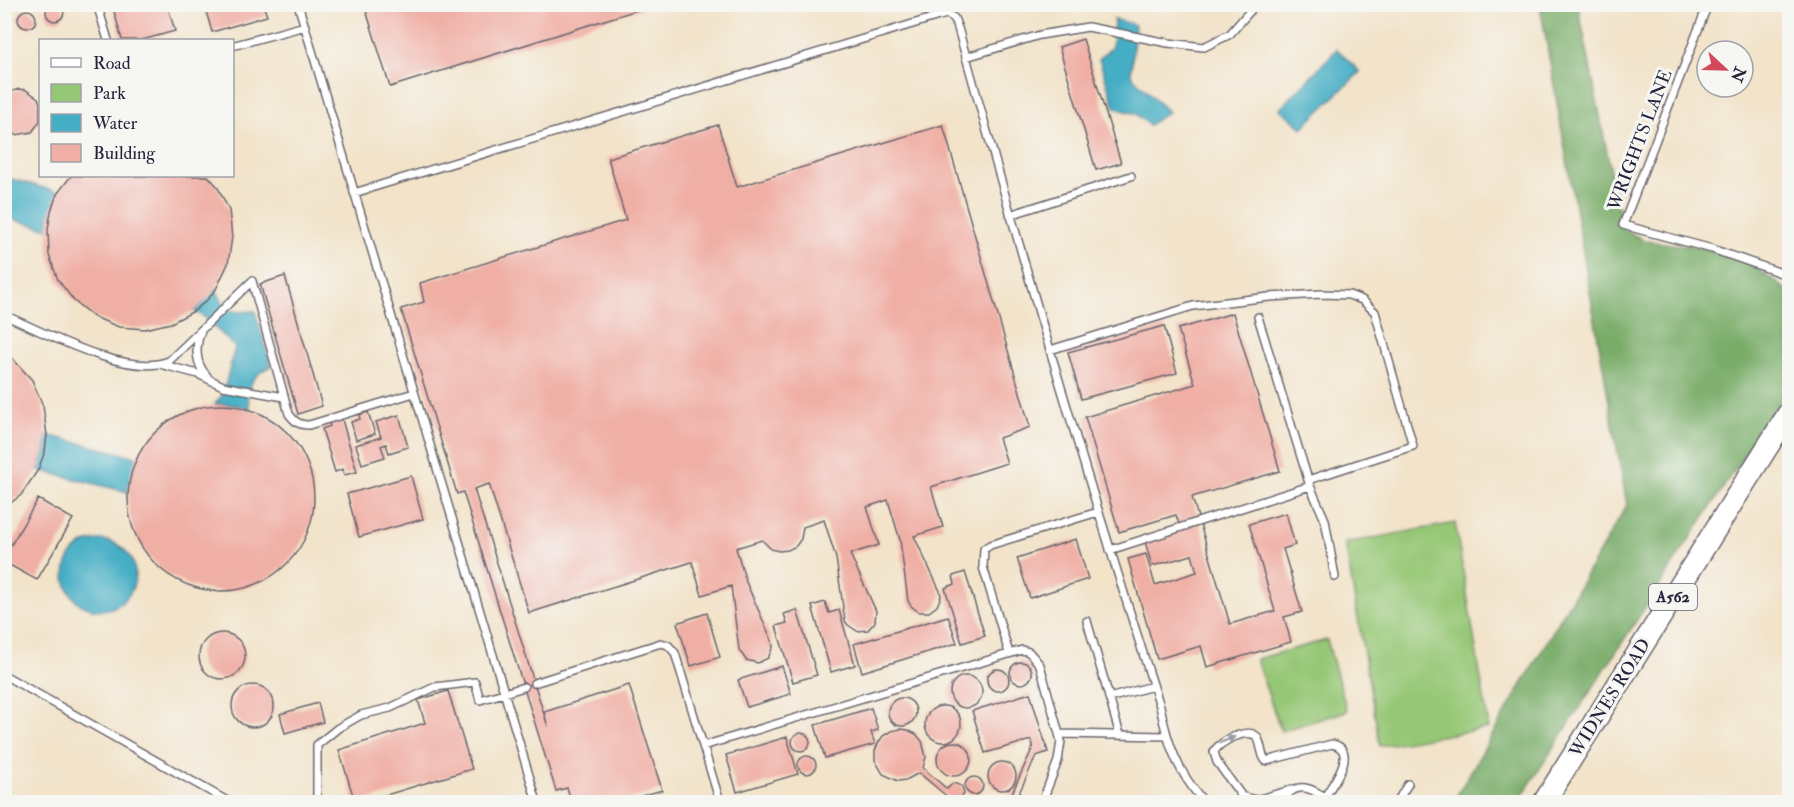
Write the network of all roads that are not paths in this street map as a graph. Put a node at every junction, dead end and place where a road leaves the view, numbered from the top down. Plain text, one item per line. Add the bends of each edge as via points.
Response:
1 (97, 4) edge
2 (298, 4) edge
3 (935, 4) edge
4 (1256, 4) edge
5 (1708, 4) edge
6 (939, 16) junction
7 (305, 26) junction
8 (108, 39) edge
9 (234, 45) edge
10 (966, 57) junction
11 (1131, 176) dead end
12 (354, 193) junction
13 (1010, 215) junction
14 (1790, 276) edge
15 (4, 315) edge
16 (1258, 316) dead end
17 (205, 326) junction
18 (1050, 350) junction
19 (160, 364) junction
20 (211, 380) junction
21 (414, 393) junction
22 (284, 397) junction
23 (1790, 411) edge
24 (1309, 483) junction
25 (1098, 512) junction
26 (1110, 550) junction
27 (1335, 577) dead end
28 (1087, 621) dead end
29 (1009, 653) junction
30 (4, 675) edge
31 (534, 683) dead end
32 (1153, 686) junction
33 (524, 687) dead end
34 (504, 693) junction
35 (1109, 698) junction
36 (1060, 734) junction
37 (1120, 735) junction
38 (1166, 736) junction
39 (703, 746) junction
40 (1408, 784) dead end
41 (1293, 789) junction
42 (1325, 797) junction
43 (1244, 800) edge
44 (229, 802) edge
45 (317, 802) edge
46 (537, 802) edge
47 (720, 802) edge
48 (1042, 802) edge
49 (1204, 802) edge
50 (1281, 802) edge
51 (1333, 802) edge
52 (1397, 802) edge
53 (1544, 802) edge

1 - 8 lane
2 - 7 lane
3 - 6 lane
4 - 10 lane via 1230,34 1204,47 1088,27 1040,35
5 - 14 lane, WRIGHTS LANE via 1623,225 1712,249
6 - 10 lane via 947,14 954,18
6 - 12 lane
7 - 9 lane
7 - 12 lane
10 - 13 lane
11 - 13 lane
12 - 21 lane
13 - 18 lane
15 - 19 lane via 100,356
16 - 24 lane
17 - 19 lane via 169,361
17 - 20 lane via 196,351 200,370
17 - 22 lane via 252,281
18 - 24 lane via 1193,306 1322,294 1350,295 1362,300 1375,312 1413,446
18 - 25 lane
19 - 20 lane
20 - 22 lane
21 - 22 lane via 309,425 294,420
21 - 34 lane
23 - 53 main road, WIDNES ROAD / A562
24 - 26 lane
24 - 27 lane via 1325,520
25 - 26 lane
25 - 29 lane via 984,549 983,567
26 - 32 lane
28 - 35 lane
29 - 36 lane via 1029,652 1040,665
29 - 39 lane
30 - 44 lane
31 - 39 lane via 668,645 675,653
32 - 35 lane
32 - 38 lane
33 - 34 lane
34 - 45 lane via 480,700 475,682 435,687 390,708 361,715 338,728 317,745
34 - 46 lane
35 - 37 lane
36 - 37 lane
36 - 48 lane via 1061,750
37 - 38 lane
38 - 49 lane via 1184,778
39 - 47 lane
40 - 52 lane
41 - 42 lane via 1304,787
41 - 43 lane
41 - 50 lane
43 -> 42 lane via 1214,752 1224,740 1245,734 1257,738 1266,761 1332,744 1339,746 1344,766
42 - 51 lane

